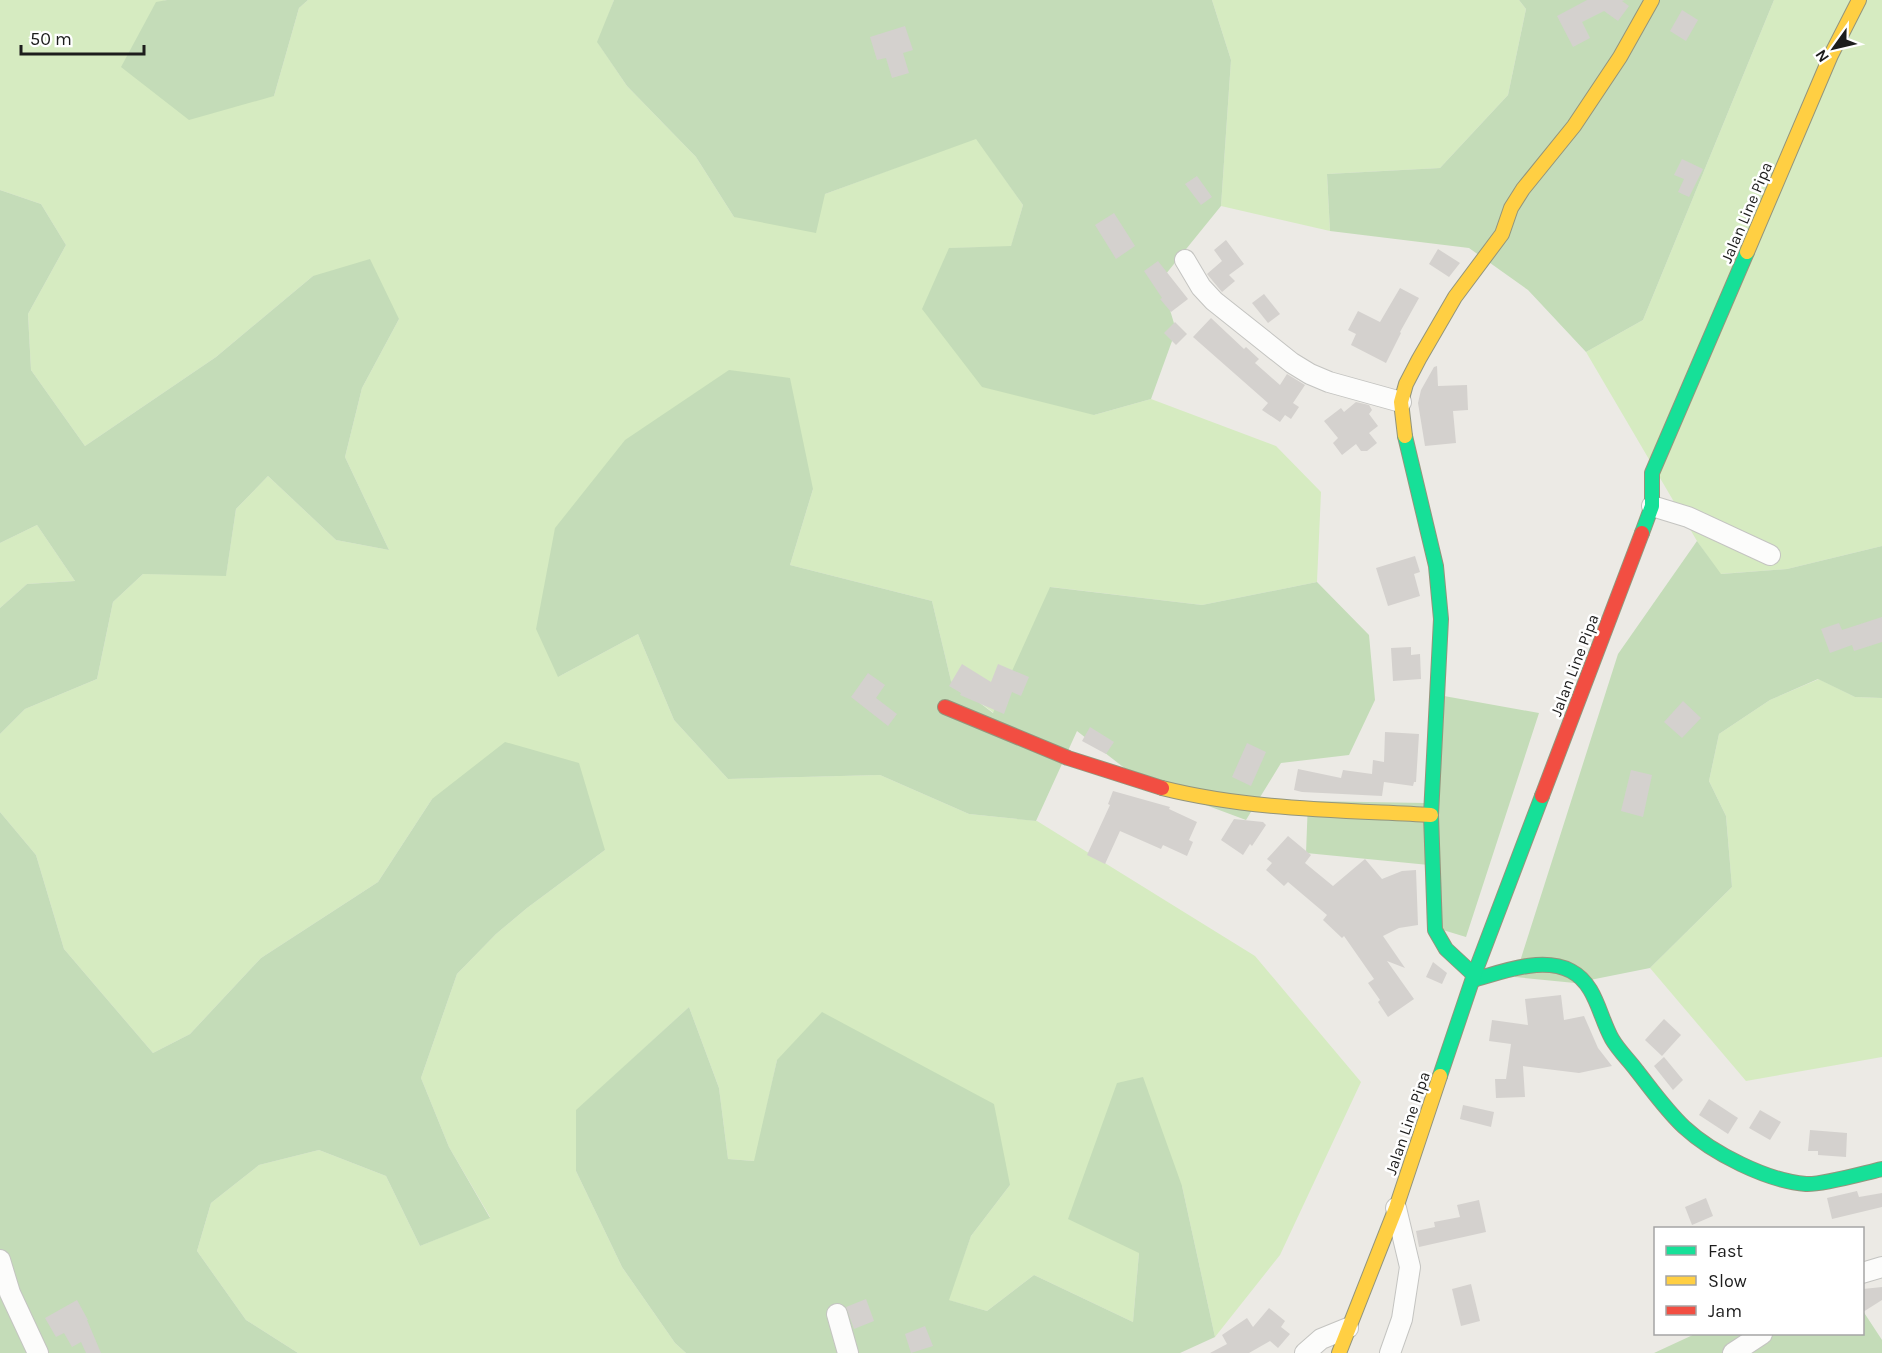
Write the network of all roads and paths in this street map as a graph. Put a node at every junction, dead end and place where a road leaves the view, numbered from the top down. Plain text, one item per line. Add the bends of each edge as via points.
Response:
1 (1652, 0) edge
2 (1859, 0) edge
3 (1185, 260) dead end
4 (1401, 402) junction
5 (1652, 506) junction
6 (1770, 555) dead end
7 (945, 707) dead end
8 (1431, 815) junction
9 (1473, 978) junction
10 (1882, 1169) edge
11 (1396, 1208) junction
12 (0, 1260) edge
13 (1882, 1267) edge
14 (1864, 1273) edge
15 (837, 1314) dead end
16 (1348, 1328) junction
17 (1760, 1335) edge
18 (38, 1353) edge
19 (848, 1353) edge
20 (1305, 1353) edge
21 (1339, 1353) edge
22 (1390, 1353) edge
23 (1732, 1353) edge

1 - 4 street via 1620,57 1574,126 1523,189 1502,234 1455,297 1406,384
2 - 5 street, Jalan Line Pipa via 1831,55 1652,473
3 - 4 street via 1214,301 1292,363 1329,382
4 - 8 street via 1436,566 1440,607
5 - 6 street via 1688,517
5 - 9 street, Jalan Line Pipa
7 - 8 street via 1060,756 1194,796 1299,809
8 - 9 street via 1435,930 1446,949
9 - 10 street via 1537,965 1567,968 1592,991 1617,1047 1685,1128 1750,1168 1798,1184
9 - 11 street, Jalan Line Pipa
11 - 16 street, Jalan Line Pipa
11 - 22 street via 1410,1266 1401,1319
12 - 18 street via 10,1293
13 - 14 street
15 - 19 street
16 - 20 street via 1322,1339
16 - 21 street, Jalan Line Pipa
17 - 23 street

